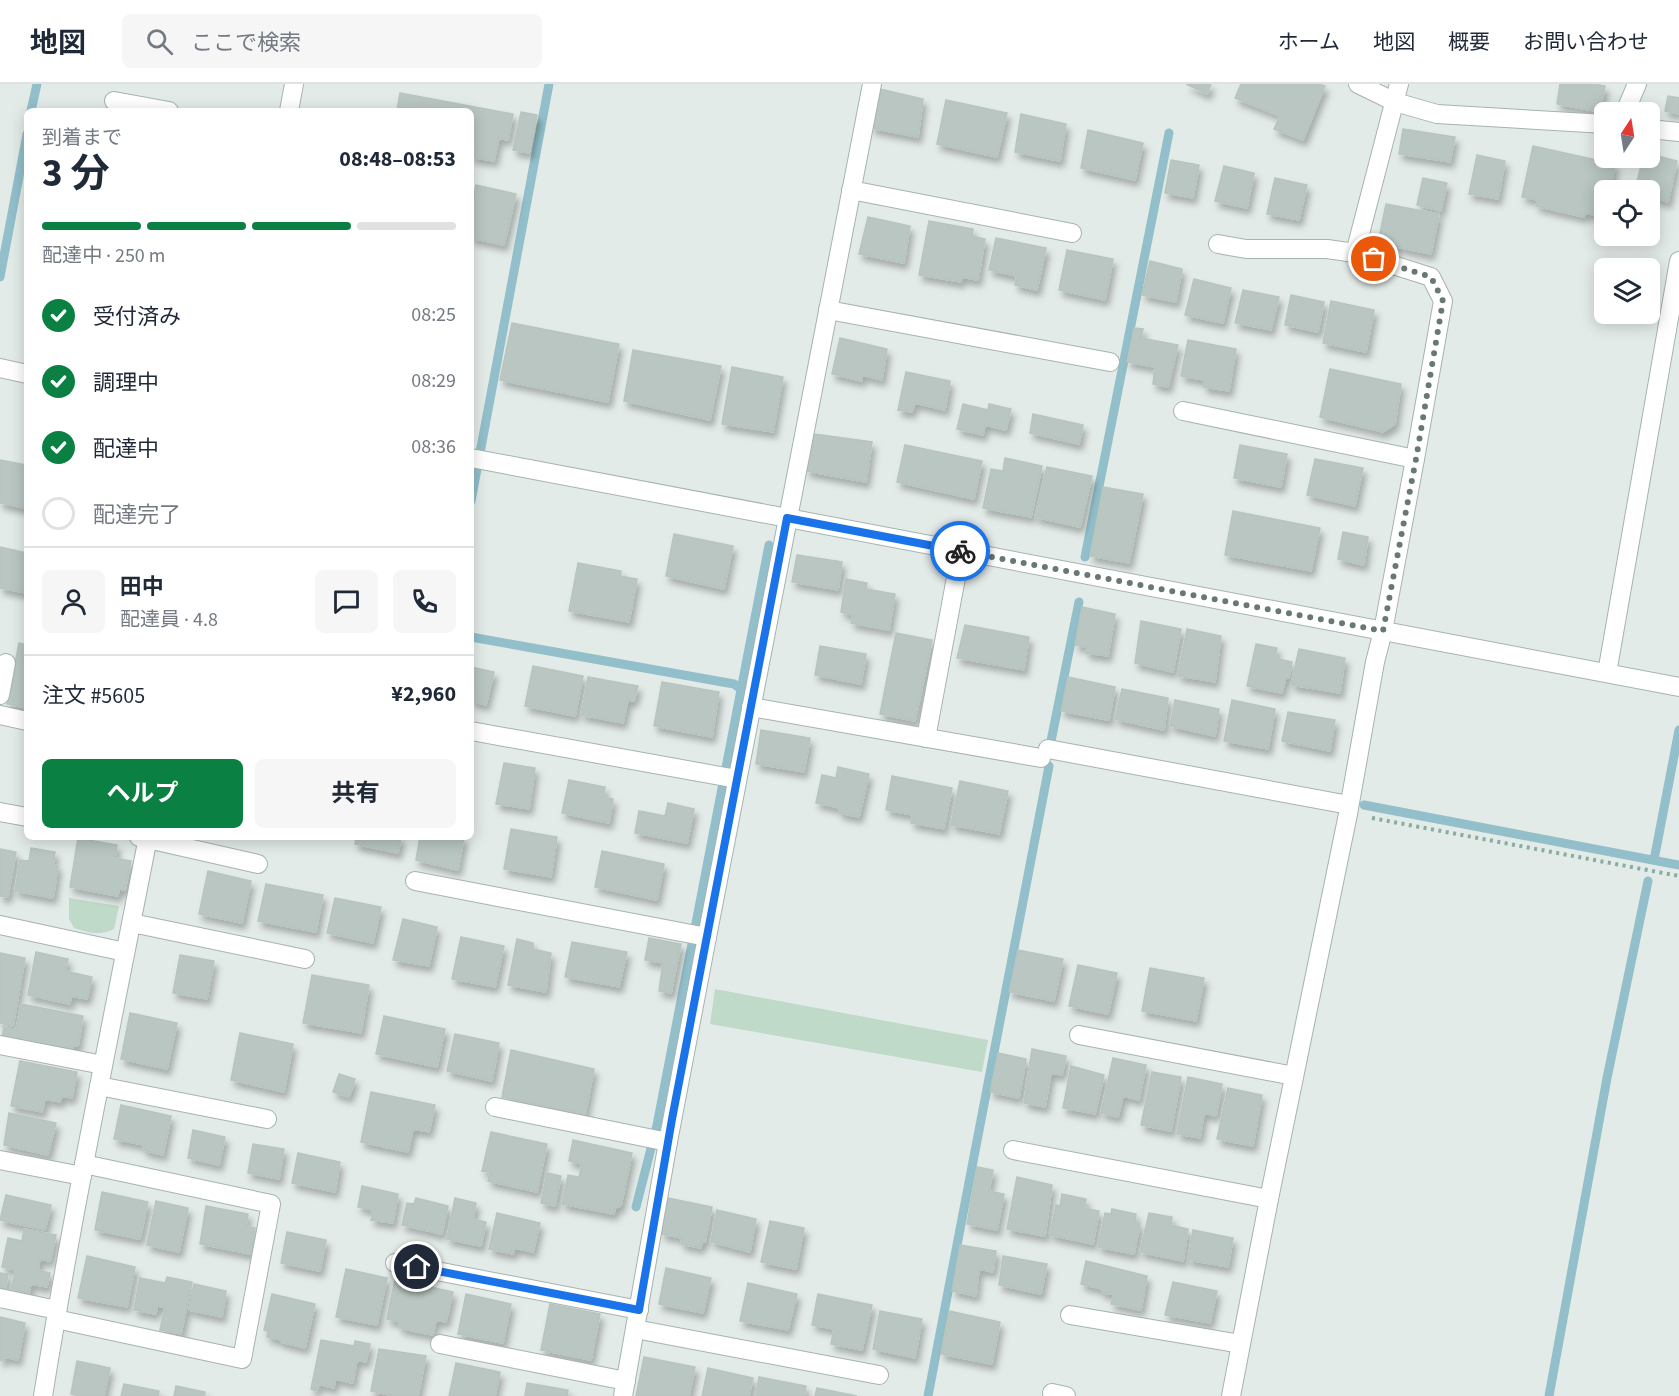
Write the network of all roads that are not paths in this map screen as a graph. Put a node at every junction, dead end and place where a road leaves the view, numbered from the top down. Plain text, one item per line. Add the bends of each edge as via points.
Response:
1 (294, 84) edge
2 (872, 84) edge
3 (1358, 84) edge
4 (1399, 84) edge
5 (1637, 84) edge
6 (114, 101) dead end
7 (1395, 102) junction
8 (1629, 102) edge
9 (152, 108) edge
10 (290, 108) edge
11 (1594, 123) edge
12 (1660, 130) edge
13 (1679, 132) edge
14 (851, 190) junction
15 (1072, 233) dead end
16 (1218, 244) dead end
17 (1355, 254) junction
18 (1679, 261) edge
19 (828, 310) junction
20 (1110, 362) dead end
21 (0, 368) edge
22 (24, 373) edge
23 (1183, 411) dead end
24 (474, 459) edge
25 (1416, 459) junction
26 (787, 518) junction
27 (958, 567) dead end
28 (1383, 631) junction
29 (6, 663) dead end
30 (1607, 673) junction
31 (1679, 687) edge
32 (0, 695) edge
33 (751, 707) junction
34 (0, 716) edge
35 (24, 720) edge
36 (474, 732) edge
37 (926, 738) junction
38 (737, 779) junction
39 (1349, 809) junction
40 (0, 812) edge
41 (24, 816) edge
42 (144, 840) edge
43 (153, 840) edge
44 (258, 864) dead end
45 (415, 881) dead end
46 (132, 923) junction
47 (0, 925) edge
48 (707, 937) junction
49 (125, 952) junction
50 (305, 959) dead end
51 (1079, 1035) dead end
52 (0, 1045) edge
53 (103, 1065) junction
54 (1294, 1076) junction
55 (99, 1086) junction
56 (495, 1107) dead end
57 (267, 1119) dead end
58 (668, 1142) junction
59 (1013, 1149) dead end
60 (0, 1160) edge
61 (83, 1170) junction
62 (1269, 1199) junction
63 (395, 1263) dead end
64 (0, 1298) edge
65 (639, 1310) junction
66 (56, 1315) junction
67 (1070, 1315) dead end
68 (635, 1329) junction
69 (440, 1344) dead end
70 (1241, 1344) junction
71 (879, 1375) dead end
72 (625, 1388) edge
73 (43, 1396) edge
74 (1231, 1396) edge

1 - 10 street
2 - 14 street via 859,102
3 - 7 street
4 - 7 street
5 - 8 street
6 - 9 street
7 - 11 street via 1437,114
7 - 17 street
12 - 13 street
14 - 15 street
14 - 19 street
16 - 17 street
17 - 25 street via 1431,277 1443,301
18 - 30 street
19 - 20 street
19 - 26 street
21 - 22 street
23 - 25 street
24 - 26 street
25 - 28 street
26 - 28 street
26 - 33 street
27 - 37 street
28 - 30 street
28 - 39 street
29 - 32 street
30 - 31 street
33 - 37 street
33 - 38 street
34 - 35 street
36 - 38 street
37 - 39 street via 1044,753
38 - 48 street
39 - 54 street
40 - 41 street
42 - 46 street
43 - 44 street
45 - 48 street
46 - 49 street
46 - 50 street
47 - 49 street
48 - 58 street
49 - 53 street
51 - 54 street
52 - 53 street
53 - 55 street
54 - 62 street
55 - 57 street
55 - 61 street
56 - 58 street
58 - 65 street
59 - 62 street
60 - 61 street
61 - 66 street
61 - 66 street via 271,1204 242,1359
62 - 70 street
63 - 65 street
64 - 66 street
65 - 68 street
66 - 73 street
67 - 70 street
68 - 71 street
68 - 72 street
69 - 72 street
70 - 74 street

